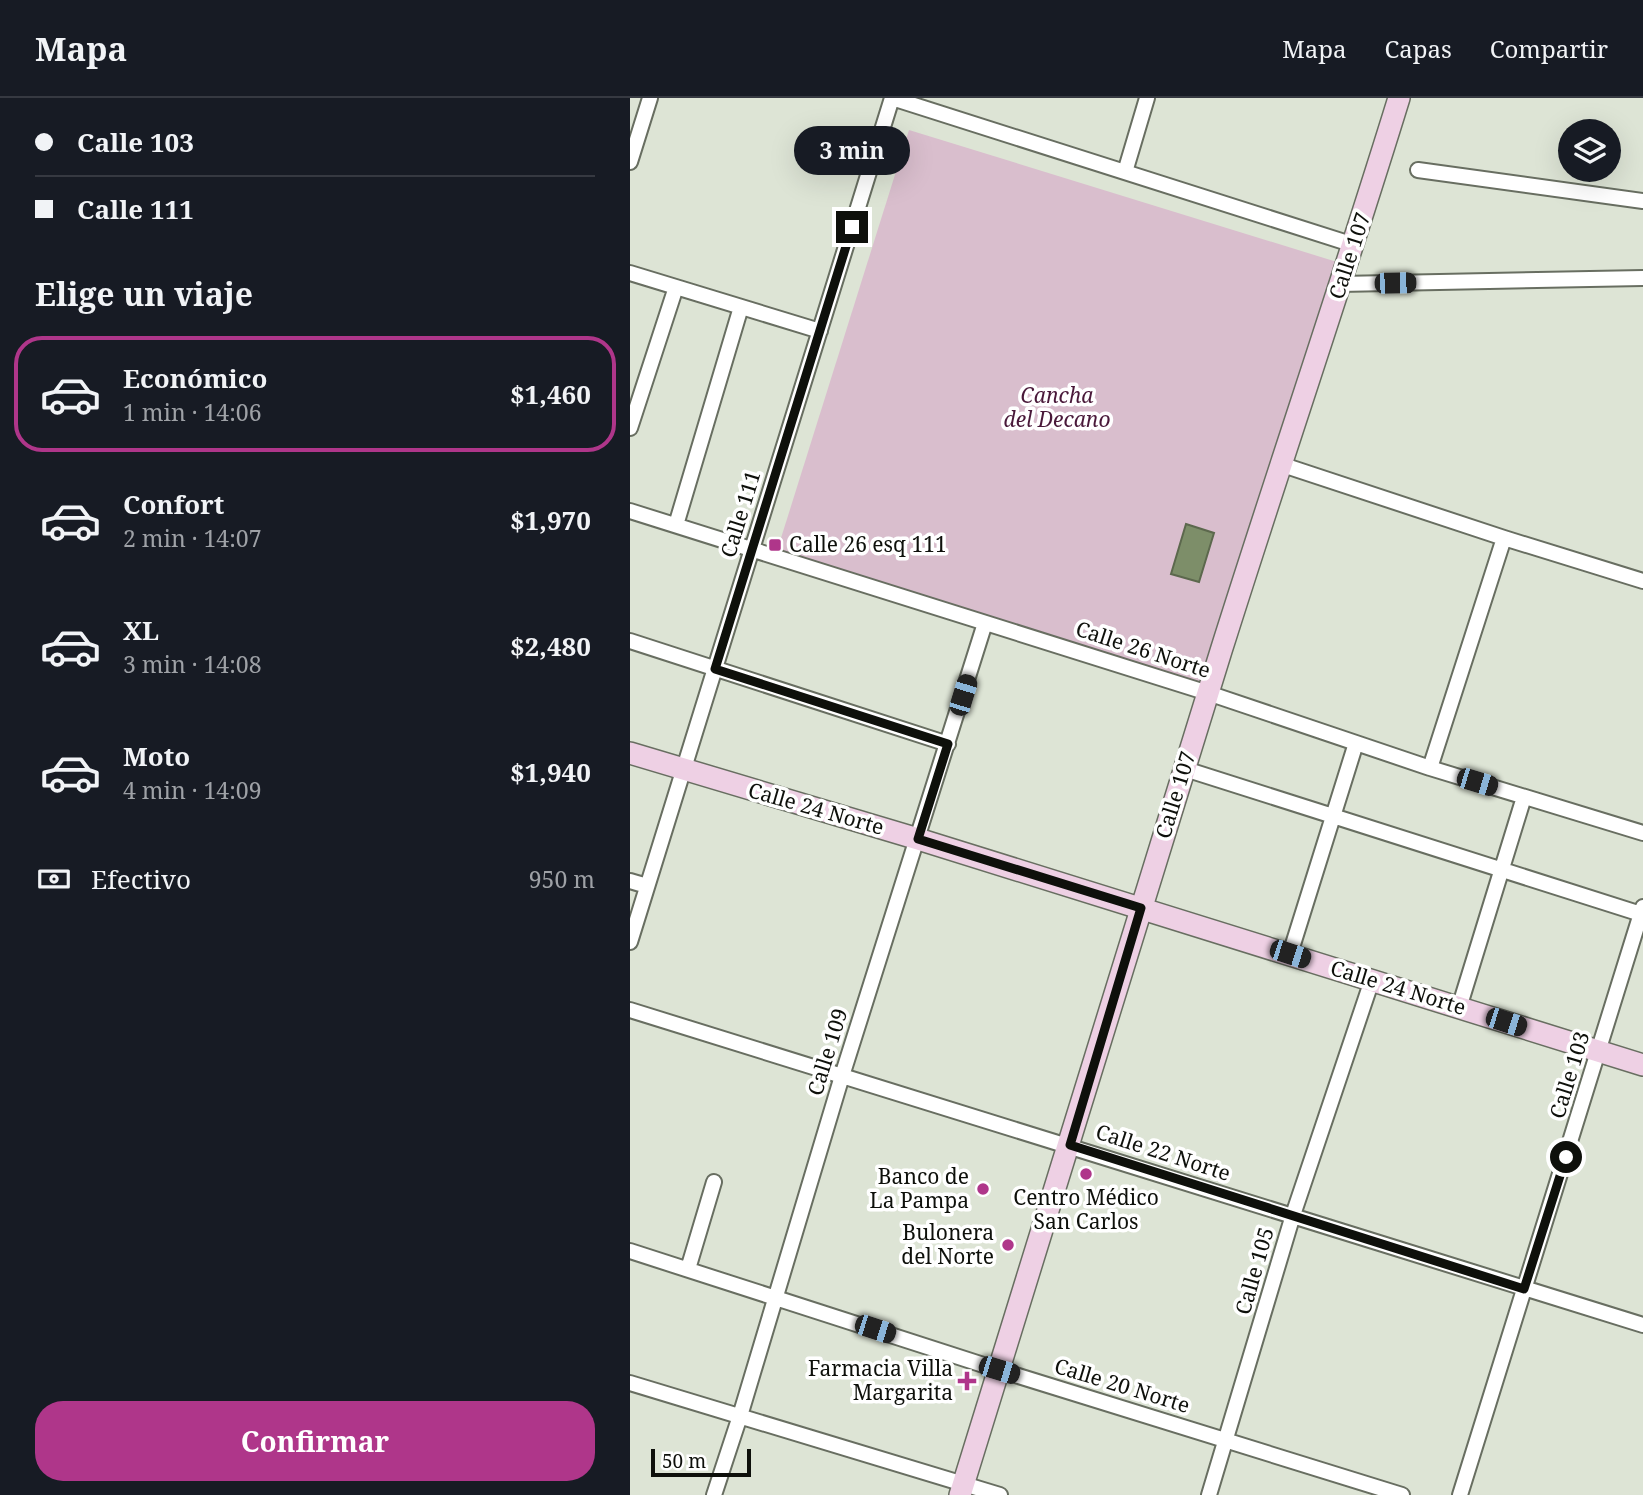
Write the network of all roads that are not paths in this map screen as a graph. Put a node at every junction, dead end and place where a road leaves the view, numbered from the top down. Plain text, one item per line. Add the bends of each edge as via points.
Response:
1 (650, 98) edge
2 (892, 98) edge
3 (1147, 98) edge
4 (1399, 98) edge
5 (633, 139) edge
6 (630, 162) edge
7 (1418, 170) dead end
8 (1125, 172) junction
9 (1643, 201) edge
10 (1354, 244) junction
11 (630, 273) edge
12 (1643, 278) edge
13 (1340, 284) junction
14 (676, 287) junction
15 (741, 307) junction
16 (820, 331) junction
17 (630, 428) edge
18 (1280, 464) junction
19 (630, 511) edge
20 (676, 525) junction
21 (1504, 538) junction
22 (752, 549) junction
23 (1643, 581) edge
24 (985, 623) junction
25 (630, 641) edge
26 (715, 669) junction
27 (1208, 693) junction
28 (1356, 743) junction
29 (948, 744) junction
30 (630, 754) edge
31 (1430, 768) junction
32 (1185, 769) junction
33 (684, 771) junction
34 (1524, 797) junction
35 (1334, 817) junction
36 (1643, 833) edge
37 (918, 839) junction
38 (1501, 871) junction
39 (630, 881) edge
40 (647, 886) junction
41 (1141, 908) junction
42 (1642, 910) edge
43 (630, 942) edge
44 (1290, 954) junction
45 (1372, 980) junction
46 (1460, 1008) junction
47 (630, 1010) edge
48 (1599, 1051) junction
49 (1643, 1065) edge
50 (842, 1076) junction
51 (1070, 1145) junction
52 (715, 1182) dead end
53 (1293, 1216) junction
54 (630, 1251) edge
55 (688, 1269) junction
56 (1524, 1289) junction
57 (776, 1297) junction
58 (1643, 1325) edge
59 (999, 1370) junction
60 (630, 1383) edge
61 (740, 1416) junction
62 (1227, 1440) junction
63 (962, 1490) edge
64 (714, 1495) edge
65 (1000, 1495) edge
66 (1209, 1495) edge
67 (1402, 1495) edge
68 (1460, 1495) edge

1 - 5 street
2 - 8 street
2 - 16 street, Calle 111
3 - 8 street
4 - 10 street, Calle 107
5 - 6 street
7 - 9 street
8 - 10 street
10 - 13 street, Calle 107
11 - 14 street
12 - 13 street
13 - 18 street, Calle 107
14 - 15 street
14 - 17 street
15 - 16 street
15 - 20 street
16 - 22 street, Calle 111
18 - 21 street
18 - 27 street, Calle 107
19 - 20 street, Calle 26 Norte
20 - 22 street, Calle 26 Norte
21 - 23 street
21 - 31 street
22 - 24 street, Calle 26 Norte
22 - 26 street, Calle 111
24 - 27 street, Calle 26 Norte
24 - 29 street, Calle 109
25 - 26 street
26 - 29 street
26 - 33 street, Calle 111
27 - 28 street, Calle 26 Norte
27 - 32 street, Calle 107
28 - 31 street, Calle 26 Norte
28 - 35 street
29 - 37 street, Calle 109
30 - 33 street, Calle 24 Norte
31 - 34 street, Calle 26 Norte
32 - 35 street
32 - 41 street, Calle 107
33 - 37 street, Calle 24 Norte
33 - 40 street, Calle 111
34 - 36 street, Calle 26 Norte
34 - 38 street
35 - 38 street
35 - 44 street
37 - 41 street, Calle 24 Norte
37 - 50 street, Calle 109
38 - 42 street
38 - 46 street
39 - 40 street
40 - 43 street, Calle 111
41 - 44 street, Calle 24 Norte
41 - 51 street, Calle 107
42 - 48 street, Calle 103
44 - 45 street, Calle 24 Norte
45 - 46 street, Calle 24 Norte
45 - 53 street, Calle 105
46 - 48 street, Calle 24 Norte
47 - 50 street, Calle 22 Norte
48 - 49 street, Calle 24 Norte
48 - 56 street, Calle 103
50 - 51 street, Calle 22 Norte
50 - 57 street, Calle 109
51 - 53 street, Calle 22 Norte
51 - 59 street, Calle 107
52 - 55 street
53 - 56 street, Calle 22 Norte
53 - 62 street, Calle 105
54 - 55 street, Calle 20 Norte
55 - 57 street, Calle 20 Norte
56 - 58 street, Calle 22 Norte
56 - 68 street, Calle 103
57 - 59 street, Calle 20 Norte
57 - 61 street, Calle 109
59 - 62 street, Calle 20 Norte
59 - 63 street, Calle 107
60 - 61 street
61 - 63 street
61 - 64 street, Calle 109
62 - 66 street, Calle 105
62 - 67 street, Calle 20 Norte
63 - 65 street

